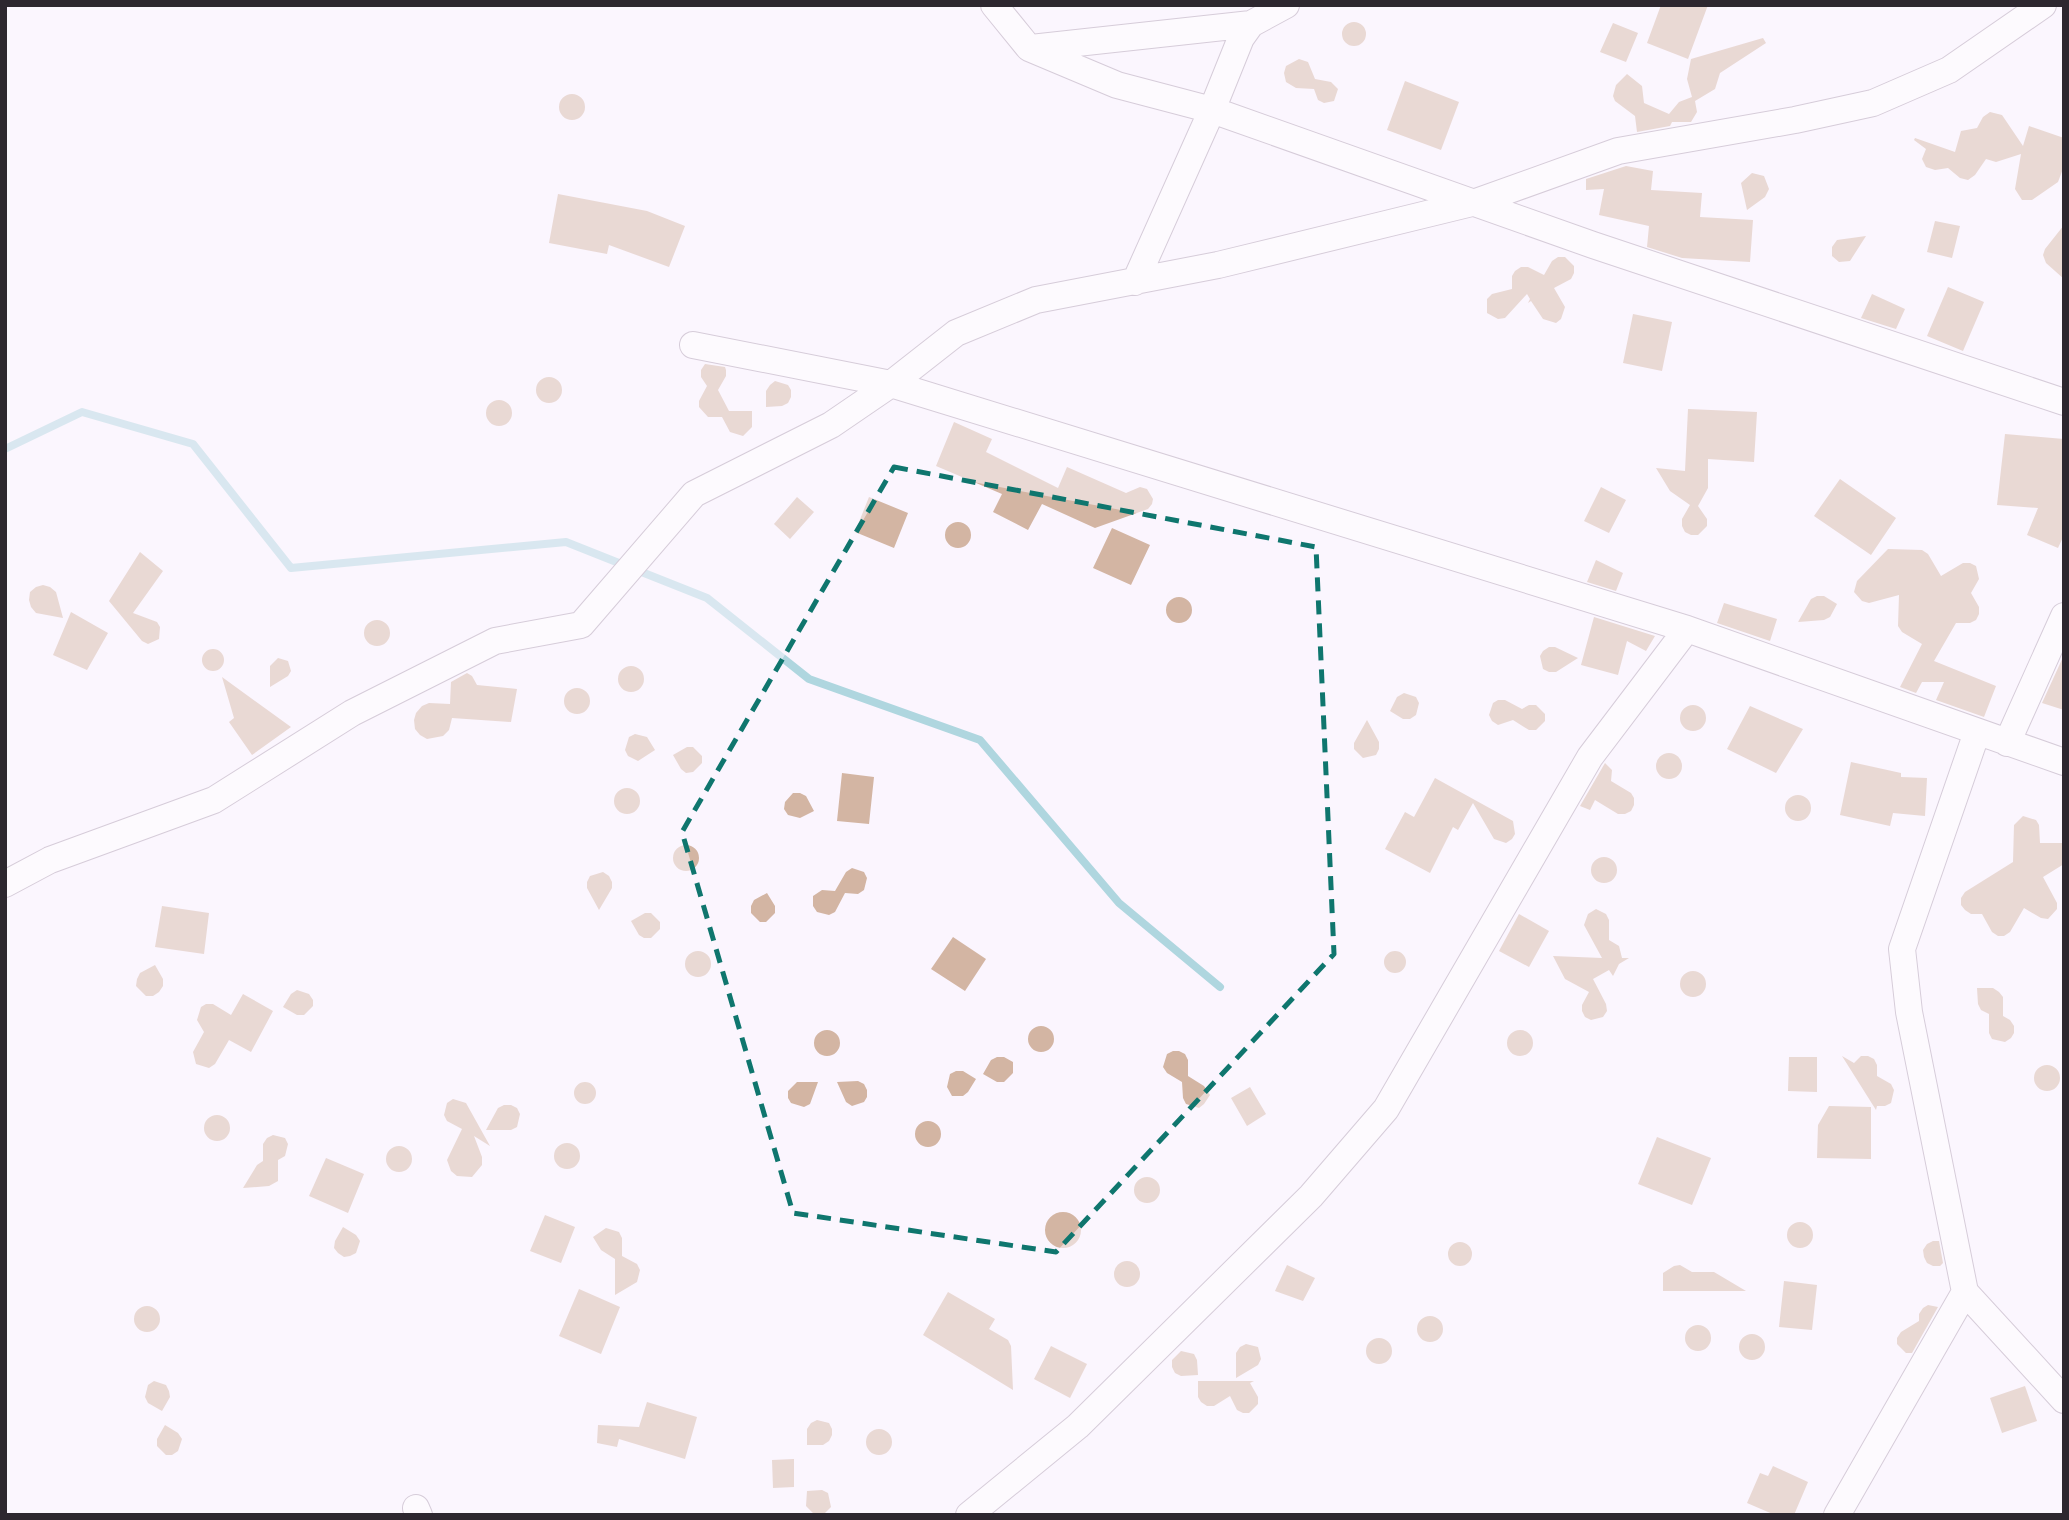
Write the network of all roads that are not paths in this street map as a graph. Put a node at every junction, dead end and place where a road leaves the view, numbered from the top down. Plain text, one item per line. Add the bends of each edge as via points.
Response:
1 (994, 5) edge
2 (1286, 5) edge
3 (2043, 5) edge
4 (1251, 23) junction
5 (1029, 48) junction
6 (1212, 110) junction
7 (1476, 202) junction
8 (1135, 282) junction
9 (693, 345) dead end
10 (891, 384) junction
11 (2064, 402) edge
12 (2064, 616) edge
13 (1687, 629) junction
14 (1977, 733) junction
15 (2007, 743) junction
16 (2064, 762) edge
17 (5, 884) edge
18 (1965, 1292) junction
19 (2064, 1400) edge
20 (969, 1515) edge
21 (1837, 1515) edge

1 - 5 street
2 - 4 street
3 - 7 street via 1949,70 1873,103 1618,151
4 - 5 street
4 - 6 street
5 - 6 street via 1117,85
6 - 7 street
6 - 8 street
7 - 8 street
7 - 11 street
8 - 10 street via 1036,300 956,332
9 - 10 street
10 - 13 street
10 - 17 street via 831,425 694,494 581,625 495,641 352,713 214,800 50,860
12 - 15 street
13 - 14 street
13 - 20 street via 1590,757 1386,1109 1311,1196 1078,1426
14 - 15 street
14 - 18 street via 1902,949 1909,1012
15 - 16 street
18 - 19 street
18 - 21 street

